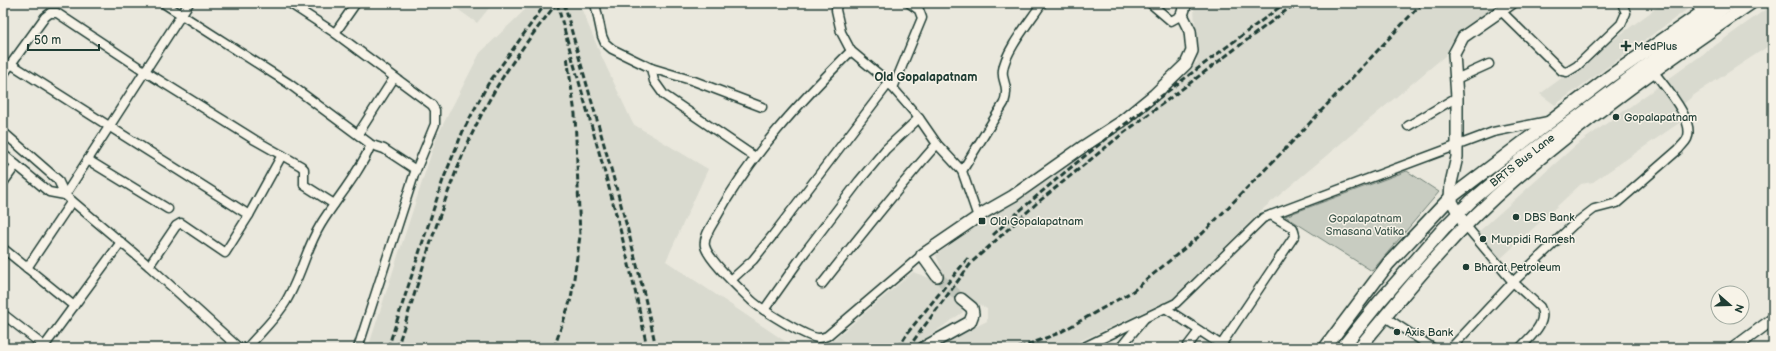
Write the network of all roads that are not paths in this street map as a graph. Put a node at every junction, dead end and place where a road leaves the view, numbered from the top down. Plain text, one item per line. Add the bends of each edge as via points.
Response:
1 (163, 3) edge
2 (189, 3) edge
3 (289, 3) edge
4 (356, 3) edge
5 (595, 3) edge
6 (837, 3) edge
7 (909, 3) edge
8 (1042, 3) edge
9 (1150, 3) edge
10 (1186, 3) edge
11 (1512, 3) edge
12 (1622, 3) edge
13 (1716, 3) edge
14 (1730, 3) edge
15 (1751, 3) edge
16 (1698, 8) edge
17 (1501, 11) junction
18 (182, 15) junction
19 (1182, 16) junction
20 (335, 34) junction
21 (851, 51) junction
22 (11, 64) junction
23 (1489, 64) dead end
24 (651, 68) junction
25 (146, 72) junction
26 (1654, 72) junction
27 (3, 75) edge
28 (394, 78) junction
29 (1456, 79) junction
30 (891, 85) junction
31 (1457, 97) junction
32 (762, 107) dead end
33 (919, 118) junction
34 (1550, 121) junction
35 (1408, 126) dead end
36 (110, 127) junction
37 (3, 132) edge
38 (358, 134) junction
39 (369, 144) junction
40 (937, 144) junction
41 (1457, 146) junction
42 (3, 154) edge
43 (282, 155) junction
44 (756, 157) junction
45 (88, 160) junction
46 (16, 165) junction
47 (416, 170) junction
48 (962, 172) junction
49 (3, 183) edge
50 (65, 196) junction
51 (1450, 198) junction
52 (72, 201) junction
53 (334, 204) junction
54 (168, 209) dead end
55 (1457, 214) junction
56 (249, 215) junction
57 (1271, 215) junction
58 (978, 217) junction
59 (1466, 226) junction
60 (121, 242) junction
61 (5, 250) dead end
62 (922, 255) junction
63 (149, 266) junction
64 (27, 268) junction
65 (937, 276) tunnel mouth
66 (731, 280) junction
67 (1513, 282) junction
68 (822, 284) dead end
69 (961, 299) tunnel mouth
70 (74, 306) junction
71 (1165, 308) junction
72 (764, 310) junction
73 (3, 314) edge
74 (1146, 317) junction
75 (1385, 317) junction
76 (1773, 319) edge
77 (1199, 331) junction
78 (44, 347) edge
79 (1223, 347) edge
80 (239, 348) edge
81 (248, 348) edge
82 (358, 348) edge
83 (923, 348) edge
84 (1082, 348) edge
85 (1120, 348) edge
86 (1186, 348) edge
87 (1325, 348) edge
88 (1342, 348) edge
89 (1359, 348) edge
90 (1433, 348) edge
91 (1451, 348) edge
92 (1520, 348) edge
93 (1734, 348) edge

1 - 18 street
2 - 18 street
3 - 20 street
4 - 20 street
5 - 24 street via 605,43
6 - 21 street via 836,10 842,32
7 - 30 street via 919,10 922,18
8 - 48 street via 1006,58 1002,73 1007,90 1004,103
9 - 19 street via 1171,21
10 - 19 street
11 - 17 street
12 - 17 street via 1626,12 1621,24 1568,72 1562,71
13 - 16 main road
14 - 55 main road, BRTS Bus Lane via 1520,160
15 - 26 main road
16 - 34 main road
17 - 29 street via 1459,42 1454,54
18 - 25 street
18 - 38 street via 288,83
19 - 58 street via 1190,31 1192,51 1186,64 1122,122
20 - 28 street
21 - 30 street
21 - 44 street via 807,95
22 - 25 street via 45,17 54,12 61,14
22 - 27 street
22 - 36 street
23 - 29 street
24 - 32 street
24 - 44 street via 654,81 664,95
25 - 36 street
25 - 43 street
26 - 59 main road via 1605,106 1512,181
26 - 67 street via 1686,118 1687,140 1617,203 1594,209 1573,225
28 - 38 street
28 - 47 street via 432,105 435,110 435,124
29 - 31 street
30 - 33 street
30 - 66 street via 753,260
31 - 35 street
31 - 41 street
33 - 40 street
33 - 72 street via 886,149 859,181
34 - 41 street via 1493,132
34 - 51 main road
36 - 45 street
36 - 56 street
37 - 50 street via 58,180
38 - 39 street
39 - 47 street via 384,149
39 - 53 street via 370,147 361,165
40 - 48 street
40 - 68 street via 896,190
41 - 51 street
41 - 57 street
42 - 46 street
43 - 53 street via 304,169 304,185
43 - 56 street
44 - 66 street via 734,186 705,240 707,250
45 - 50 street
45 - 54 street
46 - 49 street
46 - 50 street via 49,192
47 - 82 street
48 - 58 street
50 - 52 street
51 - 55 street
51 - 87 main road via 1388,264
52 - 60 street
52 - 64 street
53 - 81 street via 307,250 283,307
55 - 59 street
55 - 88 main road, BRTS Bus Lane
56 - 63 street via 225,253 181,223 176,226
57 - 71 street via 1263,218 1176,303
57 - 79 street via 1293,228 1295,235
58 - 62 street
59 - 67 street
59 - 75 main road
60 - 63 street
60 - 70 street
61 - 64 street
62 - 65 street
62 - 72 street via 828,336 818,338 806,334
63 - 80 street
64 - 70 street
66 - 72 street
67 - 91 street
67 - 92 street via 1540,307 1543,316 1540,325
69 - 83 street via 972,308 970,322
70 - 78 street
71 - 74 street
71 - 77 street
73 - 78 street
74 - 84 street
74 - 85 street
75 - 89 main road
75 - 90 street
76 - 93 street
77 - 79 street
77 - 86 street

